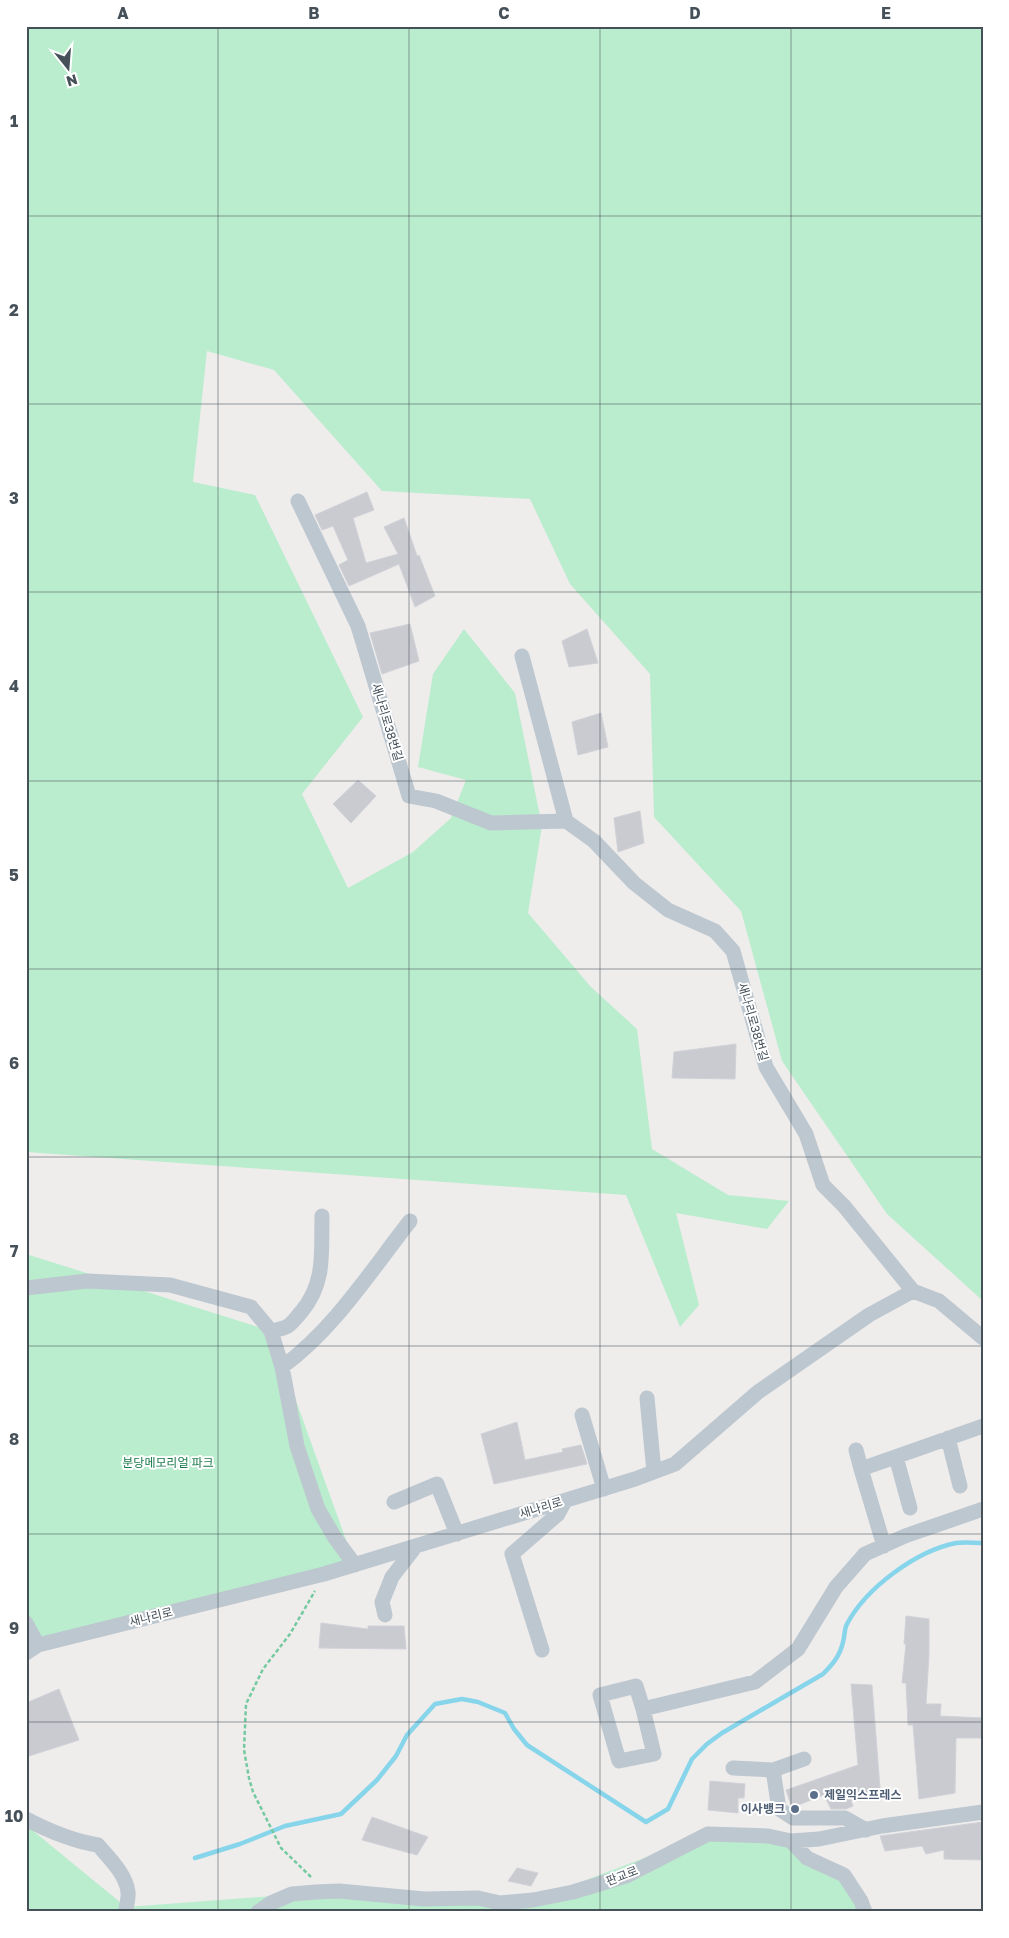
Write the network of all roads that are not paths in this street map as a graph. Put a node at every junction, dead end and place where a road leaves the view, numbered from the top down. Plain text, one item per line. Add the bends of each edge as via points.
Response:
1 (298, 501) dead end
2 (522, 656) dead end
3 (566, 821) junction
4 (322, 1216) dead end
5 (410, 1221) dead end
6 (26, 1288) edge
7 (912, 1291) junction
8 (271, 1331) junction
9 (983, 1338) edge
10 (282, 1367) junction
11 (647, 1398) dead end
12 (582, 1415) dead end
13 (983, 1426) edge
14 (948, 1438) junction
15 (856, 1450) dead end
16 (896, 1457) junction
17 (861, 1469) junction
18 (654, 1472) junction
19 (960, 1486) dead end
20 (604, 1489) junction
21 (565, 1501) junction
22 (394, 1502) dead end
23 (910, 1508) dead end
24 (983, 1509) edge
25 (457, 1534) junction
26 (416, 1546) junction
27 (884, 1546) junction
28 (355, 1565) junction
29 (385, 1615) dead end
30 (26, 1623) edge
31 (32, 1649) edge
32 (542, 1650) dead end
33 (643, 1709) junction
34 (804, 1759) dead end
35 (733, 1768) dead end
36 (773, 1770) junction
37 (983, 1812) edge
38 (26, 1819) edge
39 (866, 1830) junction
40 (791, 1841) junction
41 (530, 1906) edge
42 (126, 1909) edge
43 (258, 1912) edge
44 (865, 1912) edge

1 - 3 street, 새나리로38번길 via 358,626 410,796 436,801 491,823
2 - 3 street
3 - 7 street, 새나리로38번길 via 594,841 634,883 668,910 715,931 733,951 766,1067 806,1134 823,1185 844,1206
4 - 8 street via 320,1280 310,1301 287,1328
5 - 10 street via 328,1325
6 - 8 street via 87,1281 170,1285 252,1307
7 - 9 street via 939,1301
7 - 18 street, 새나리로 via 869,1315 758,1392 675,1464
8 - 10 street
10 - 28 street via 296,1446 318,1509 334,1538
11 - 18 street
12 - 20 street
13 - 14 street
14 - 16 street
14 - 19 street
15 - 17 street
16 - 17 street
16 - 23 street
17 - 27 street
18 - 20 street, 새나리로
20 - 21 street, 새나리로
21 - 25 street, 새나리로
21 - 32 street via 558,1514 512,1554
22 - 25 street via 437,1484
24 - 27 street
25 - 26 street, 새나리로
26 - 28 street, 새나리로
26 - 29 street via 392,1578 382,1602
27 - 33 street via 865,1554 836,1587 798,1649 755,1682
28 - 31 street, 새나리로
30 - 31 street
33 - 33 street via 636,1686 600,1695 619,1761 654,1754
34 - 36 street
35 - 36 street
36 - 39 street via 779,1809 793,1818 845,1818
37 - 39 street, 판교로
38 - 42 street via 50,1831 98,1845 126,1884
39 - 40 street, 판교로
40 - 41 street, 판교로 via 752,1835 708,1834 626,1876
40 - 44 street via 808,1858 844,1874
41 - 43 street, 판교로 via 478,1898 424,1899 326,1892 292,1894

